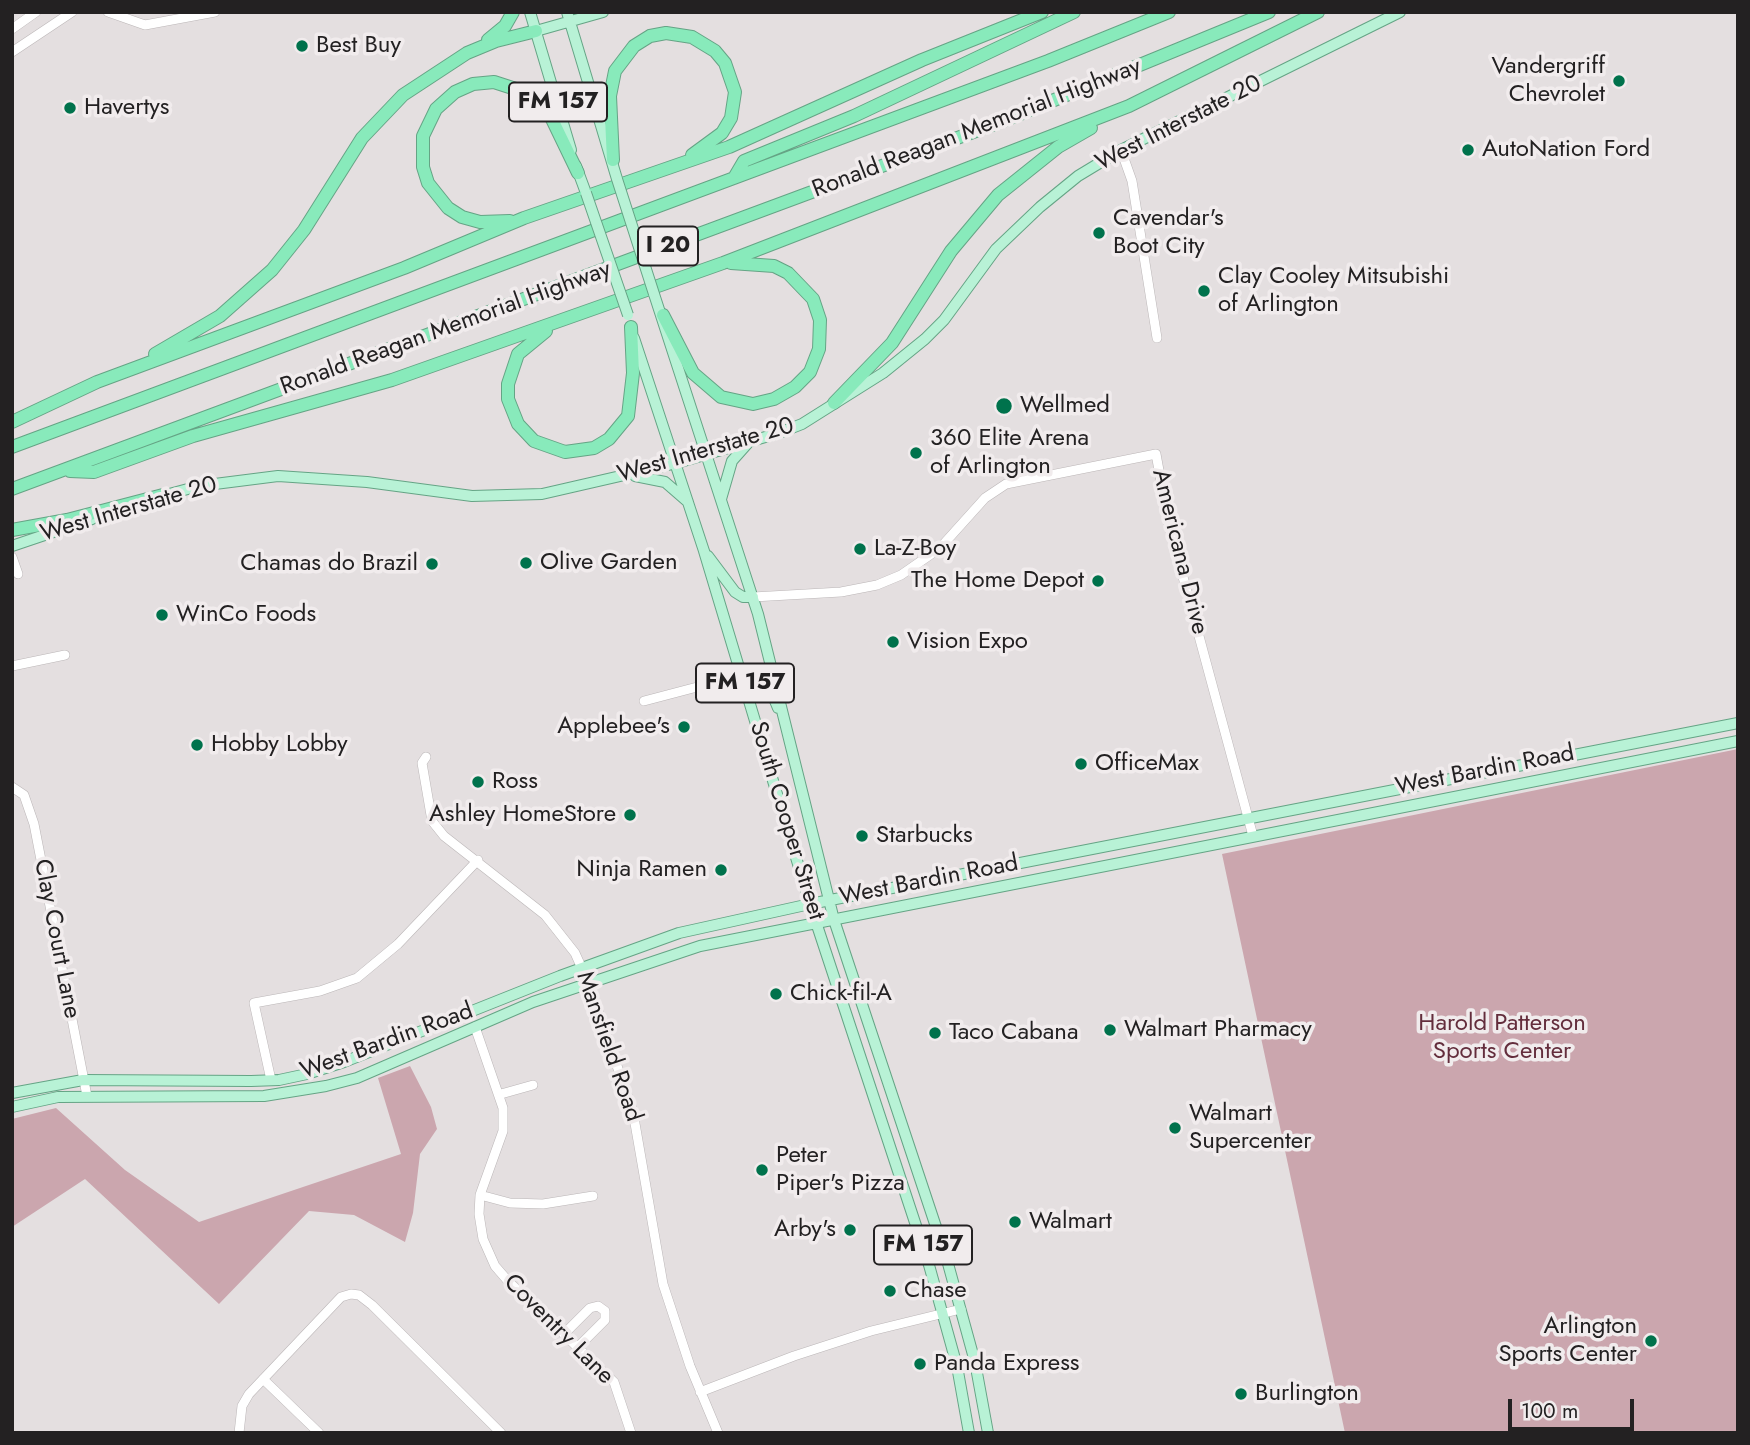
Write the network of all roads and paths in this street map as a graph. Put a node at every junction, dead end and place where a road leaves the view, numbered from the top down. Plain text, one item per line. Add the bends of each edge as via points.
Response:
1 (36, 12) edge
2 (72, 12) edge
3 (108, 12) edge
4 (215, 12) edge
5 (513, 12) edge
6 (530, 12) edge
7 (604, 12) edge
8 (1042, 12) edge
9 (1074, 12) edge
10 (1169, 12) edge
11 (1269, 12) edge
12 (1318, 12) edge
13 (1400, 12) edge
14 (568, 17) edge
15 (12, 29) edge
16 (536, 31) junction
17 (12, 52) edge
18 (467, 53) junction
19 (1129, 106) junction
20 (1121, 150) junction
21 (613, 160) junction
22 (578, 173) junction
23 (651, 175) junction
24 (734, 178) junction
25 (524, 218) junction
26 (723, 262) junction
27 (587, 310) junction
28 (663, 315) junction
29 (629, 321) junction
30 (1157, 338) dead end
31 (97, 382) junction
32 (834, 403) junction
33 (12, 422) edge
34 (750, 441) junction
35 (12, 447) edge
36 (706, 454) junction
37 (677, 463) junction
38 (63, 471) junction
39 (626, 476) junction
40 (12, 489) edge
41 (163, 495) junction
42 (721, 499) junction
43 (690, 504) junction
44 (12, 530) edge
45 (12, 546) edge
46 (704, 551) junction
47 (12, 557) edge
48 (18, 574) dead end
49 (753, 597) junction
50 (65, 655) dead end
51 (12, 666) edge
52 (744, 683) junction
53 (644, 701) dead end
54 (1738, 723) edge
55 (1738, 741) edge
56 (792, 747) junction
57 (426, 757) dead end
58 (1547, 758) junction
59 (1550, 776) junction
60 (13, 788) edge
61 (1249, 819) junction
62 (1253, 836) junction
63 (1045, 858) junction
64 (478, 860) junction
65 (1050, 875) junction
66 (829, 901) junction
67 (810, 904) junction
68 (834, 920) junction
69 (816, 923) junction
70 (582, 968) junction
71 (589, 982) junction
72 (475, 1027) junction
73 (83, 1080) junction
74 (271, 1080) junction
75 (533, 1086) dead end
76 (12, 1093) edge
77 (501, 1094) junction
78 (87, 1096) junction
79 (12, 1107) edge
80 (480, 1195) junction
81 (593, 1196) dead end
82 (961, 1309) junction
83 (943, 1313) junction
84 (564, 1334) junction
85 (578, 1347) junction
86 (263, 1379) junction
87 (700, 1392) junction
88 (239, 1433) edge
89 (318, 1433) edge
90 (501, 1433) edge
91 (631, 1433) edge
92 (718, 1433) edge
93 (969, 1433) edge
94 (988, 1433) edge

1 - 15 street
2 - 17 street
3 - 4 street via 145,25
5 - 18 highway via 497,34
6 - 16 main road, South Cooper Street / FM 157
7 - 14 main road
8 - 23 highway via 922,60 729,148
9 - 24 highway via 744,162
10 - 24 highway, Ronald Reagan Memorial Highway / I 20
11 - 38 highway, Ronald Reagan Memorial Highway / I 20 via 1003,121
12 - 19 highway
13 - 20 main road, West Interstate 20
14 - 16 main road
14 - 21 main road, South Cooper Street / FM 157
16 - 18 highway
16 - 22 main road, South Cooper Street / FM 157
18 - 31 highway via 403,95 383,114 344,164 292,247 241,300 193,334
19 - 26 highway
19 - 32 highway via 1058,147 998,195 951,251 892,343
20 - 30 street via 1132,181
20 - 32 main road, West Interstate 20 via 1078,176 996,248 925,339 883,373
21 - 23 highway via 610,96 615,71 624,56 650,36 692,37 725,63 734,85 735,105 712,143
21 - 28 main road, South Cooper Street / FM 157, bridge
22 - 25 highway via 550,115 528,93 495,82 455,92 436,109 423,136 428,183 448,208 462,217 499,223
22 - 29 main road, South Cooper Street / FM 157, bridge
23 - 25 highway
24 - 35 highway, Ronald Reagan Memorial Highway / I 20
25 - 31 highway via 378,278
26 - 27 highway
26 - 28 highway via 774,266 788,273 813,299 820,320 819,349 810,372 795,387 753,404 722,397 693,373
27 - 29 highway via 530,341 512,368 508,384 511,411 527,435 544,447 579,452 609,439 621,427 632,391
27 - 38 highway via 392,380 192,436 94,472
28 - 36 main road, South Cooper Street / FM 157
29 - 37 main road, South Cooper Street / FM 157
31 - 33 highway
32 - 34 main road, West Interstate 20 via 802,424
34 - 36 main road, West Interstate 20
34 - 42 main road via 732,461
36 - 37 main road, West Interstate 20
36 - 42 main road, South Cooper Street / FM 157
37 - 39 main road, West Interstate 20
37 - 43 main road, South Cooper Street / FM 157
38 - 40 highway, Ronald Reagan Memorial Highway / I 20
39 - 41 main road, West Interstate 20 via 542,494 509,496 290,476 212,484
39 - 43 main road via 665,482
41 - 44 highway
41 - 45 main road, West Interstate 20
42 - 49 main road, South Cooper Street / FM 157
43 - 46 main road, South Cooper Street / FM 157
46 - 49 main road via 735,592
46 - 52 main road, South Cooper Street / FM 157
47 - 48 street
49 - 56 main road, South Cooper Street / FM 157
49 - 61 street, Americana Drive via 877,585 901,575 940,548 985,498 1006,484 1156,454 1169,525
50 - 51 street
52 - 53 street via 701,685
52 - 56 main road via 764,686 773,695
52 - 67 main road, South Cooper Street / FM 157
54 - 58 main road, West Bardin Road
55 - 59 main road, West Bardin Road
56 - 66 main road, South Cooper Street / FM 157
57 - 64 street, Mansfield Road via 422,763 432,821 444,836
58 - 59 main road
58 - 61 main road, West Bardin Road
59 - 62 main road, West Bardin Road
60 - 73 street, Clay Court Lane via 24,795 34,824
61 - 62 street, Americana Drive
61 - 63 main road, West Bardin Road
62 - 65 main road, West Bardin Road
63 - 65 main road
63 - 66 main road, West Bardin Road
64 - 70 street, Mansfield Road via 545,915
64 - 74 street via 398,944 357,978 320,991 254,1003
65 - 68 main road, West Bardin Road
66 - 67 main road, West Bardin Road
66 - 68 main road, South Cooper Street / FM 157
67 - 69 main road, South Cooper Street / FM 157
67 - 70 main road, West Bardin Road via 680,933
68 - 69 main road, West Bardin Road
68 - 82 main road, South Cooper Street / FM 157
69 - 71 main road, West Bardin Road via 700,946
69 - 83 main road, South Cooper Street / FM 157
70 - 71 street, Mansfield Road
70 - 74 main road, West Bardin Road via 344,1062
71 - 72 main road, West Bardin Road
71 - 87 street, Mansfield Road via 633,1112 663,1284
72 - 77 street, Coventry Lane
72 - 78 main road, West Bardin Road via 357,1078 326,1086 264,1096
73 - 74 main road, West Bardin Road
73 - 76 main road, West Bardin Road
73 - 78 street, Clay Court Lane
75 - 77 street
77 - 80 street, Coventry Lane via 503,1131
78 - 79 main road, West Bardin Road
80 - 81 street via 510,1203 543,1204
80 - 84 street, Coventry Lane via 483,1239 495,1266
82 - 83 street
82 - 94 main road, South Cooper Street / FM 157
83 - 87 street via 828,1345
83 - 93 main road, South Cooper Street / FM 157
84 - 85 street, Coventry Lane
84 - 85 street via 590,1308 598,1306 605,1311 605,1320
85 - 91 street, Coventry Lane via 614,1382
86 - 88 street via 242,1406
86 - 89 street
86 - 90 street via 341,1297 359,1295
87 - 92 street, Mansfield Road

